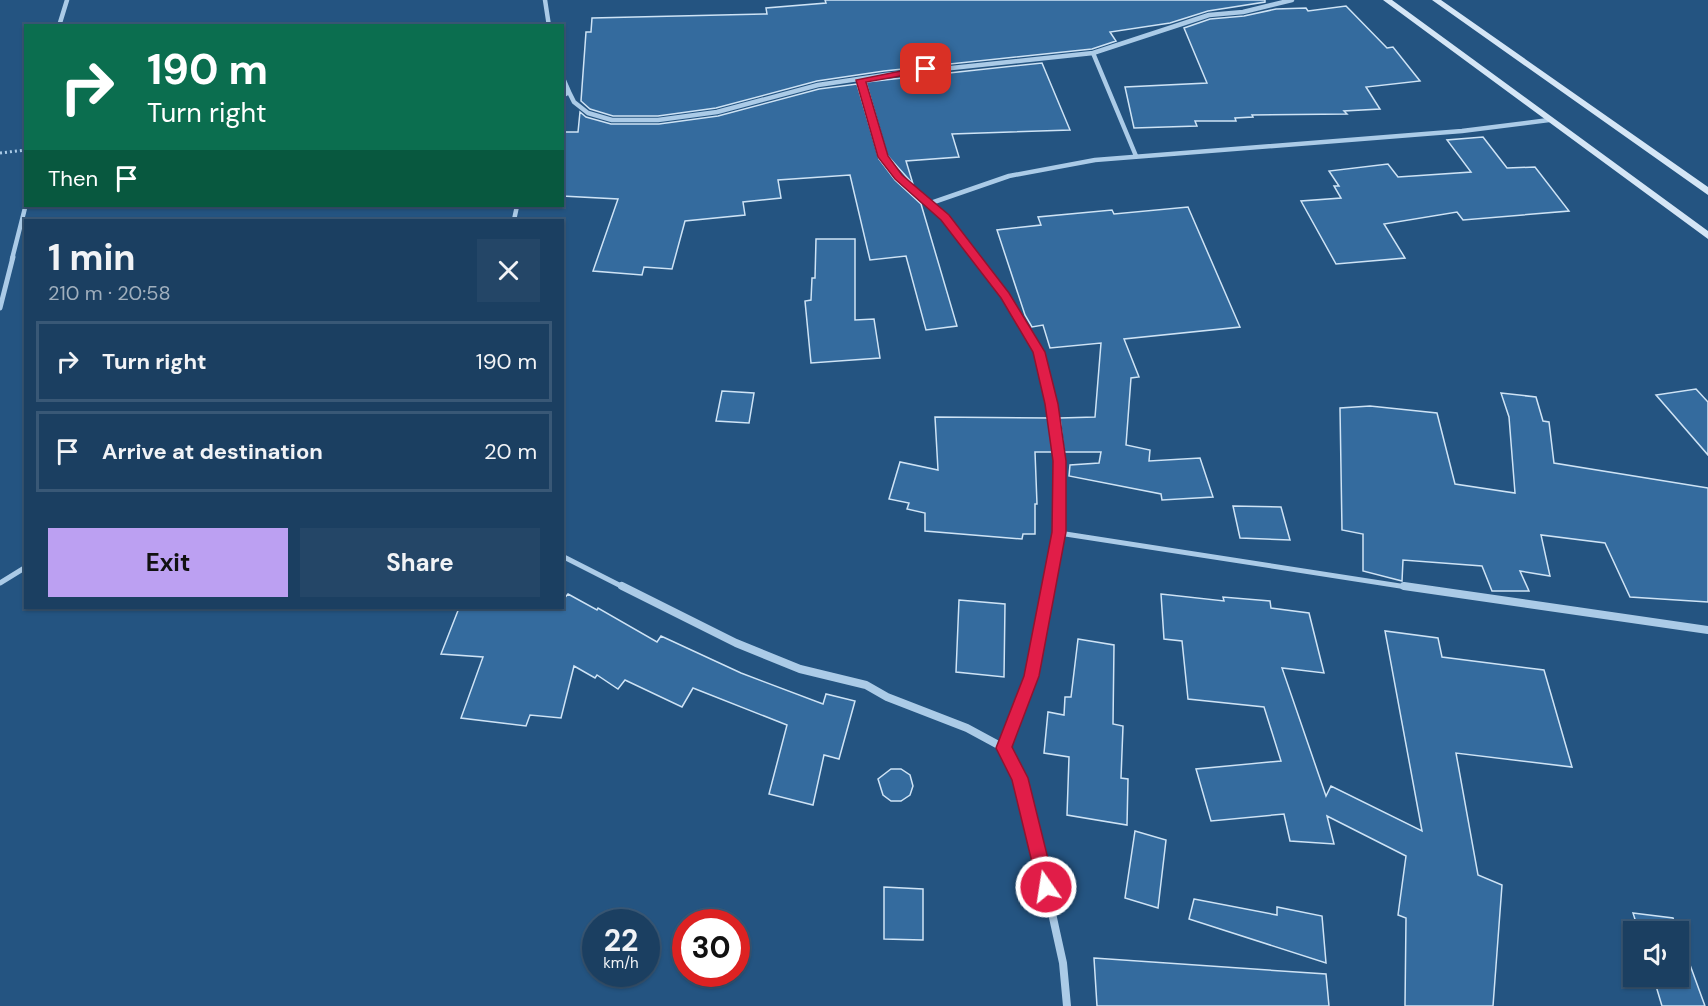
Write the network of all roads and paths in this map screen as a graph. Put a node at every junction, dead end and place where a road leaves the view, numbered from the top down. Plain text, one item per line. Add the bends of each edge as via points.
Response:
1 (67, 0) edge
2 (545, 0) edge
3 (1292, 0) edge
4 (1388, 0) edge
5 (1436, 0) edge
6 (60, 24) edge
7 (549, 24) edge
8 (1093, 53) junction
9 (861, 80) junction
10 (564, 81) edge
11 (569, 92) junction
12 (564, 95) edge
13 (1550, 120) junction
14 (24, 150) edge
15 (0, 153) edge
16 (1136, 156) junction
17 (1708, 192) edge
18 (928, 204) junction
19 (25, 207) edge
20 (1708, 236) edge
21 (0, 308) edge
22 (1059, 532) junction
23 (564, 557) edge
24 (24, 568) edge
25 (0, 583) edge
26 (1708, 630) edge
27 (1004, 748) junction
28 (1067, 1006) edge

1 - 6 street
2 - 7 street
3 - 8 street via 1243,12 1209,15
4 - 13 main road
5 - 17 main road
8 - 9 street via 926,69
8 - 16 street
9 - 11 street via 818,85 717,112 658,120 612,120 588,113 574,102
9 - 18 street via 883,157
10 - 11 street
11 - 12 street
13 - 16 street via 1450,132
13 - 20 main road
14 - 15 path
16 - 18 street via 1009,176
18 - 22 street via 945,218 993,279 1039,352 1052,404 1059,461
19 - 21 street
22 - 26 street
22 - 27 street via 1032,676
23 - 27 street via 736,643 800,669 866,685
24 - 25 street
27 - 28 street via 1020,778 1042,868 1063,963

